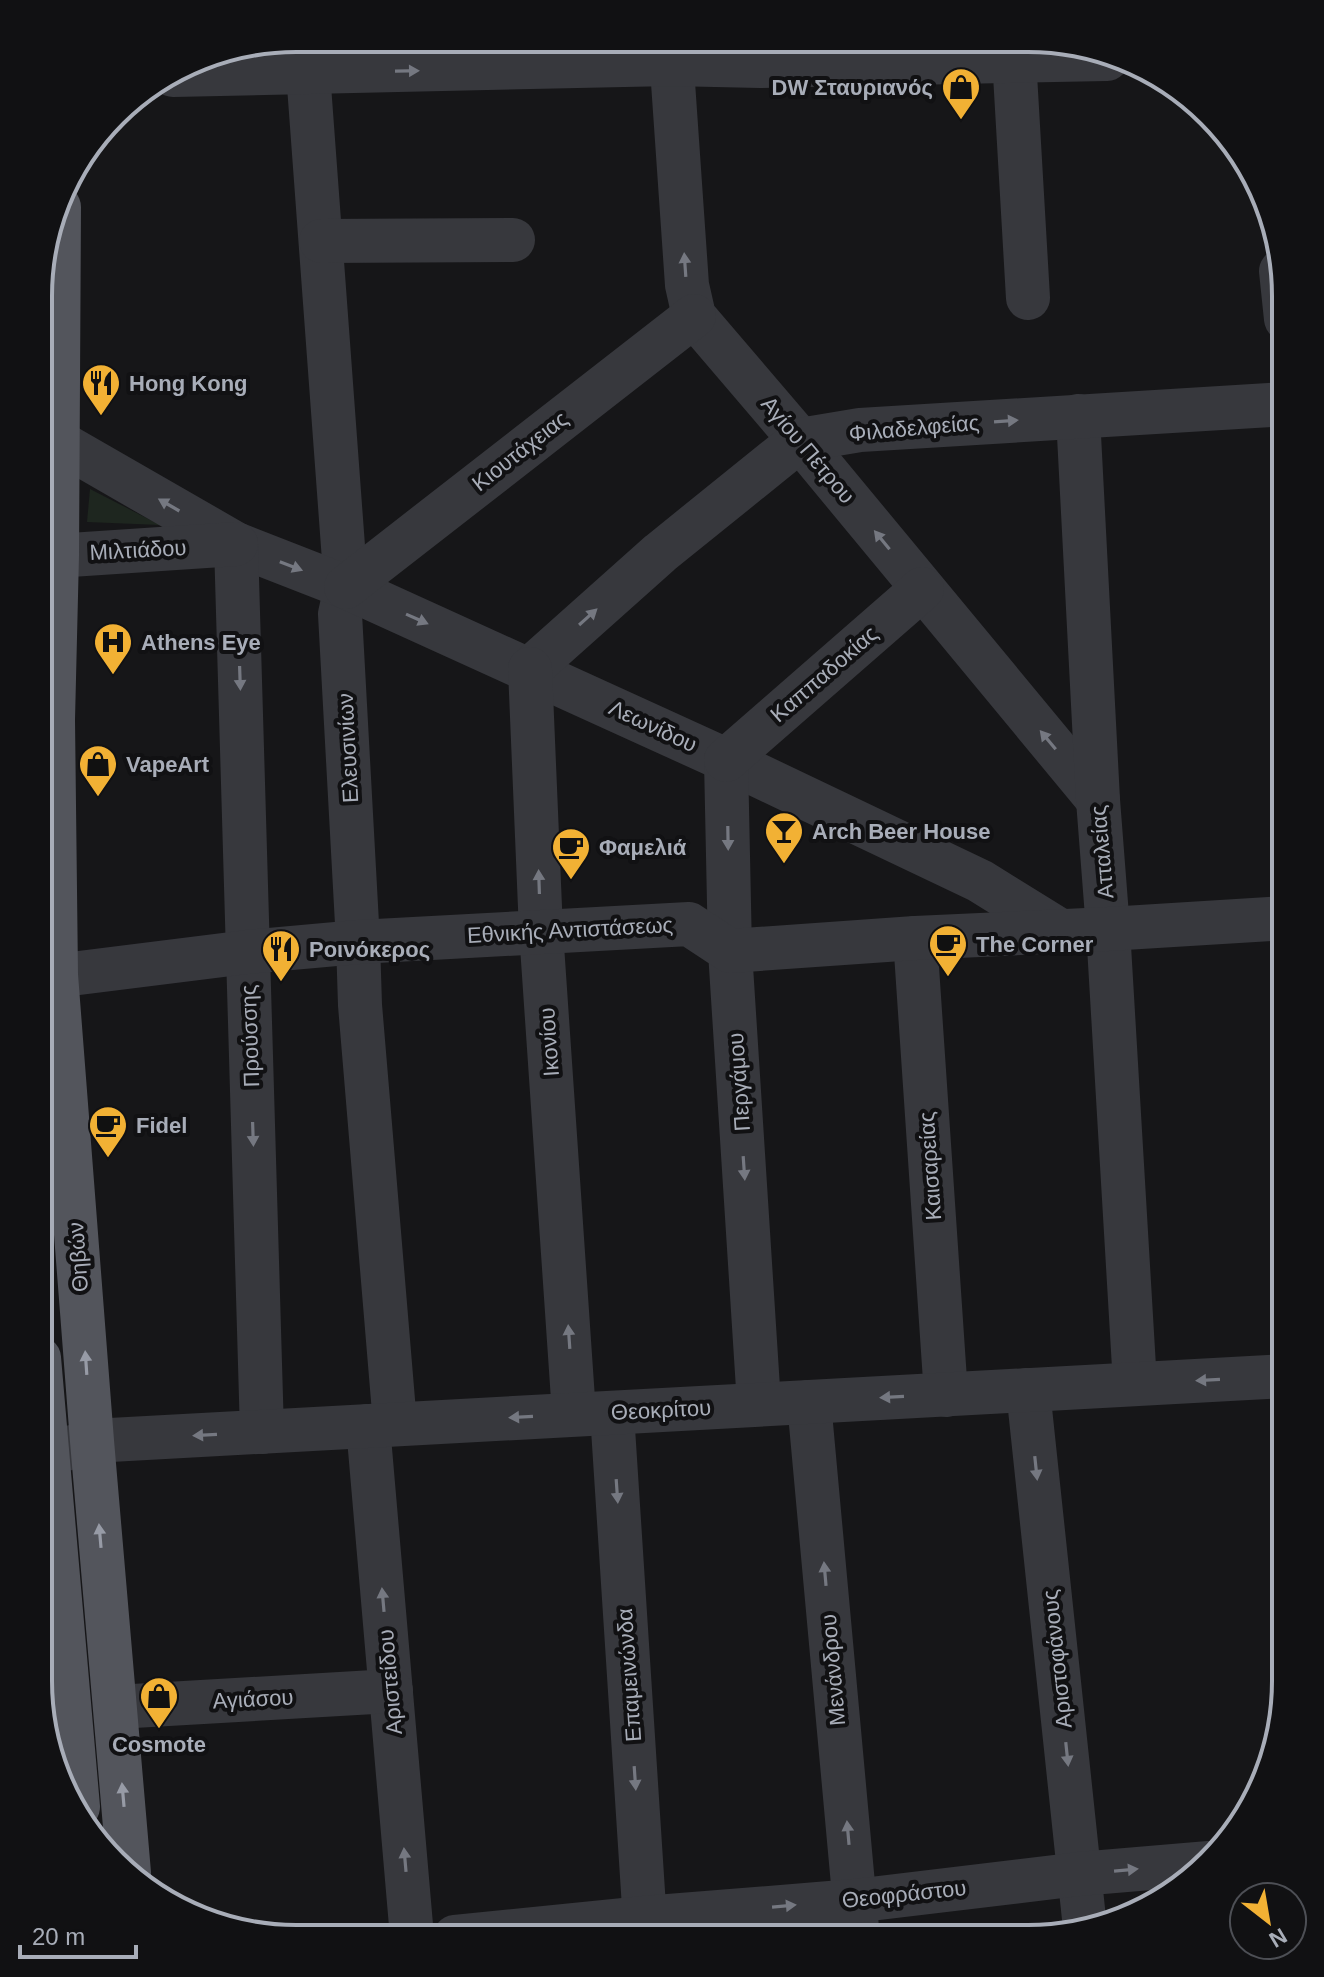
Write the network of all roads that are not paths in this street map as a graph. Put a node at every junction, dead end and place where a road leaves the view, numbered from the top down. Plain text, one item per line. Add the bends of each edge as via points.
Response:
1 (671, 52) edge
2 (760, 52) edge
3 (1013, 52) edge
4 (1045, 53) edge
5 (1065, 55) edge
6 (320, 61) edge
7 (200, 72) edge
8 (59, 240) edge
9 (513, 240) dead end
10 (321, 241) junction
11 (1028, 298) dead end
12 (694, 316) junction
13 (1272, 405) edge
14 (1078, 416) junction
15 (800, 440) junction
16 (57, 441) junction
17 (52, 505) edge
18 (236, 544) junction
19 (52, 556) edge
20 (346, 587) junction
21 (922, 589) junction
22 (530, 669) junction
23 (52, 687) edge
24 (726, 760) junction
25 (52, 771) edge
26 (1098, 800) junction
27 (1272, 919) edge
28 (1108, 929) junction
29 (1059, 930) junction
30 (541, 931) junction
31 (915, 938) junction
32 (358, 942) junction
33 (730, 951) junction
34 (247, 952) junction
35 (52, 976) edge
36 (52, 1019) edge
37 (1271, 1377) edge
38 (1135, 1384) junction
39 (1028, 1390) junction
40 (946, 1395) junction
41 (809, 1402) junction
42 (759, 1404) junction
43 (593, 1414) junction
44 (382, 1425) junction
45 (262, 1432) junction
46 (92, 1441) junction
47 (52, 1453) edge
48 (52, 1554) edge
49 (391, 1691) junction
50 (116, 1707) junction
51 (76, 1784) edge
52 (128, 1858) edge
53 (1188, 1865) edge
54 (1079, 1874) junction
55 (1084, 1918) edge
56 (856, 1920) edge
57 (411, 1925) edge
58 (645, 1925) edge
59 (724, 1925) edge

1 - 2 street
6 -> 1 street
12 -> 1 street, Αγίου Πέτρου via 687,285
3 - 11 street
4 - 5 street
6 - 7 street
6 - 10 street, Ελευσινίων
8 - 16 main road, Θηβών
9 - 10 street
10 - 20 street, Ελευσινίων
12 - 15 street, Αγίου Πέτρου
12 - 20 street, Κιουτάχειας
13 - 14 street, Φιλαδελφείας
15 -> 14 street, Φιλαδελφείας via 860,430
14 - 26 street, Ατταλείας
21 -> 15 street, Αγίου Πέτρου
22 -> 15 street, Φιλαδελφείας via 660,553
16 - 17 main road, Θηβών
18 -> 16 street, Λεωνίδου
18 - 19 street, Μιλτιάδου
18 -> 20 street, Λεωνίδου
18 -> 34 street, Προύσσης
20 -> 22 street, Λεωνίδου
20 - 32 street, Ελευσινίων via 340,614
21 - 24 street, Καππαδοκίας
26 -> 21 street, Αγίου Πέτρου
22 - 24 street, Λεωνίδου
30 -> 22 street, Ικονίου
23 - 25 main road, Θηβών
24 - 29 street, Λεωνίδου via 980,881
24 -> 33 street, Περγάμου
26 - 28 street, Ατταλείας
27 - 28 street
28 - 29 street
28 - 38 street, Ατταλείας
29 - 31 street
30 - 32 street, Εθνικής Αντιστάσεως
30 - 33 street, Εθνικής Αντιστάσεως via 689,924
43 -> 30 street, Ικονίου
31 - 33 street
31 - 40 street, Καισαρείας
32 - 34 street, Εθνικής Αντιστάσεως
32 - 44 street, Ελευσινίων
33 -> 42 street, Περγάμου
34 - 35 street, Εθνικής Αντιστάσεως
34 -> 45 street, Προύσσης
46 -> 36 main road, Θηβών
37 -> 38 street, Θεοκρίτου
38 - 39 street, Θεοκρίτου
39 - 40 street, Θεοκρίτου
39 -> 54 street, Αριστοφάνους
40 -> 41 street, Θεοκρίτου
41 - 42 street, Θεοκρίτου
56 -> 41 street, Μενάνδρου
42 - 43 street, Θεοκρίτου
43 -> 44 street, Θεοκρίτου
43 -> 58 street, Επαμεινώνδα
44 - 45 street, Θεοκρίτου
49 -> 44 street, Αριστείδου
45 -> 46 street, Θεοκρίτου
46 - 47 street, Θεοκρίτου
50 -> 46 main road, Θηβών
48 - 51 main road
49 - 50 street, Αγιάσου
57 -> 49 street, Αριστείδου
52 -> 50 main road, Θηβών
54 -> 53 street, Θεοφράστου
54 - 55 street, Αριστοφάνους
54 - 56 street, Θεοφράστου
59 -> 56 street, Θεοφράστου

